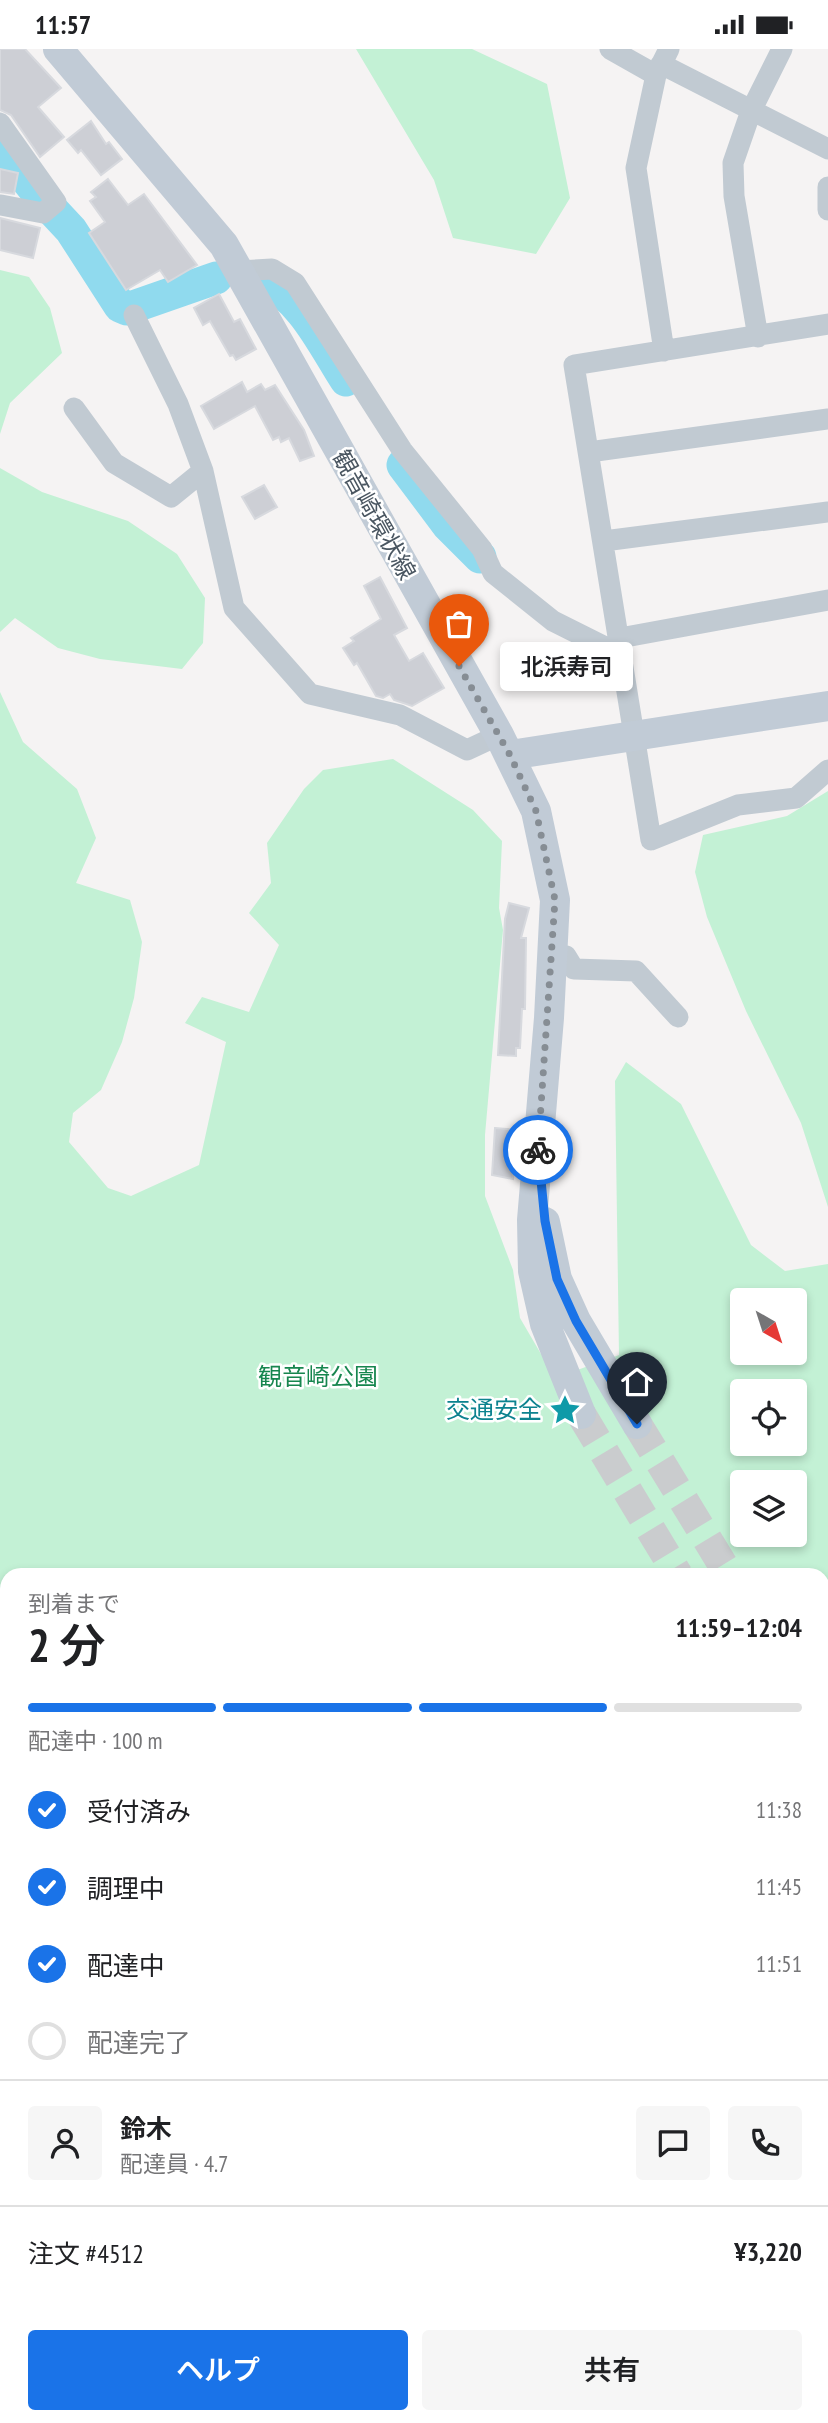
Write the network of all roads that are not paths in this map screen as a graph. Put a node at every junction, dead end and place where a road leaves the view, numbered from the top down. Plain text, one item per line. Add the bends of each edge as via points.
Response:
1 (58, 49) edge
2 (610, 49) edge
3 (782, 49) edge
4 (662, 63) edge
5 (751, 111) junction
6 (3, 137) edge
7 (828, 149) edge
8 (828, 187) edge
9 (1, 205) edge
10 (828, 210) edge
11 (239, 271) junction
12 (134, 315) dead end
13 (828, 324) edge
14 (758, 337) junction
15 (664, 351) junction
16 (74, 408) dead end
17 (828, 419) edge
18 (589, 452) junction
19 (202, 471) junction
20 (828, 512) edge
21 (604, 541) junction
22 (828, 600) edge
23 (620, 646) junction
24 (828, 706) edge
25 (634, 735) junction
26 (504, 745) junction
27 (828, 770) edge
28 (552, 956) junction
29 (678, 1017) dead end
30 (537, 1163) junction
31 (581, 1414) tunnel mouth
32 (637, 1424) tunnel mouth

1 - 11 main road, 観音崎環状線 via 205,220
2 - 4 street
3 - 5 street
4 - 5 street
4 - 15 street via 636,169
5 - 7 street
5 - 14 street via 733,163
6 - 9 street via 48,216
8 - 10 street
11 - 23 street via 272,269 295,283 402,450 482,549 493,573 553,621
11 - 26 main road, 観音崎環状線
12 - 19 street via 178,404
13 - 14 street
14 - 15 street
15 - 18 street via 574,365
16 - 19 street via 114,463 171,498
17 - 18 street
18 - 21 street
19 - 26 street via 234,608 310,694 400,715 467,750
20 - 21 street
21 - 23 street
22 - 23 street
23 - 25 street
24 - 25 main road
25 - 26 main road
25 - 27 street via 651,840 738,805 796,799
26 - 28 main road, 観音崎環状線 via 536,811 547,856 555,900
28 - 29 street via 566,956 574,969 636,971
28 - 30 main road, 観音崎環状線
30 - 31 main road, 観音崎環状線 via 533,1271 545,1324
30 - 32 main road, 観音崎環状線 via 557,1279 576,1321

